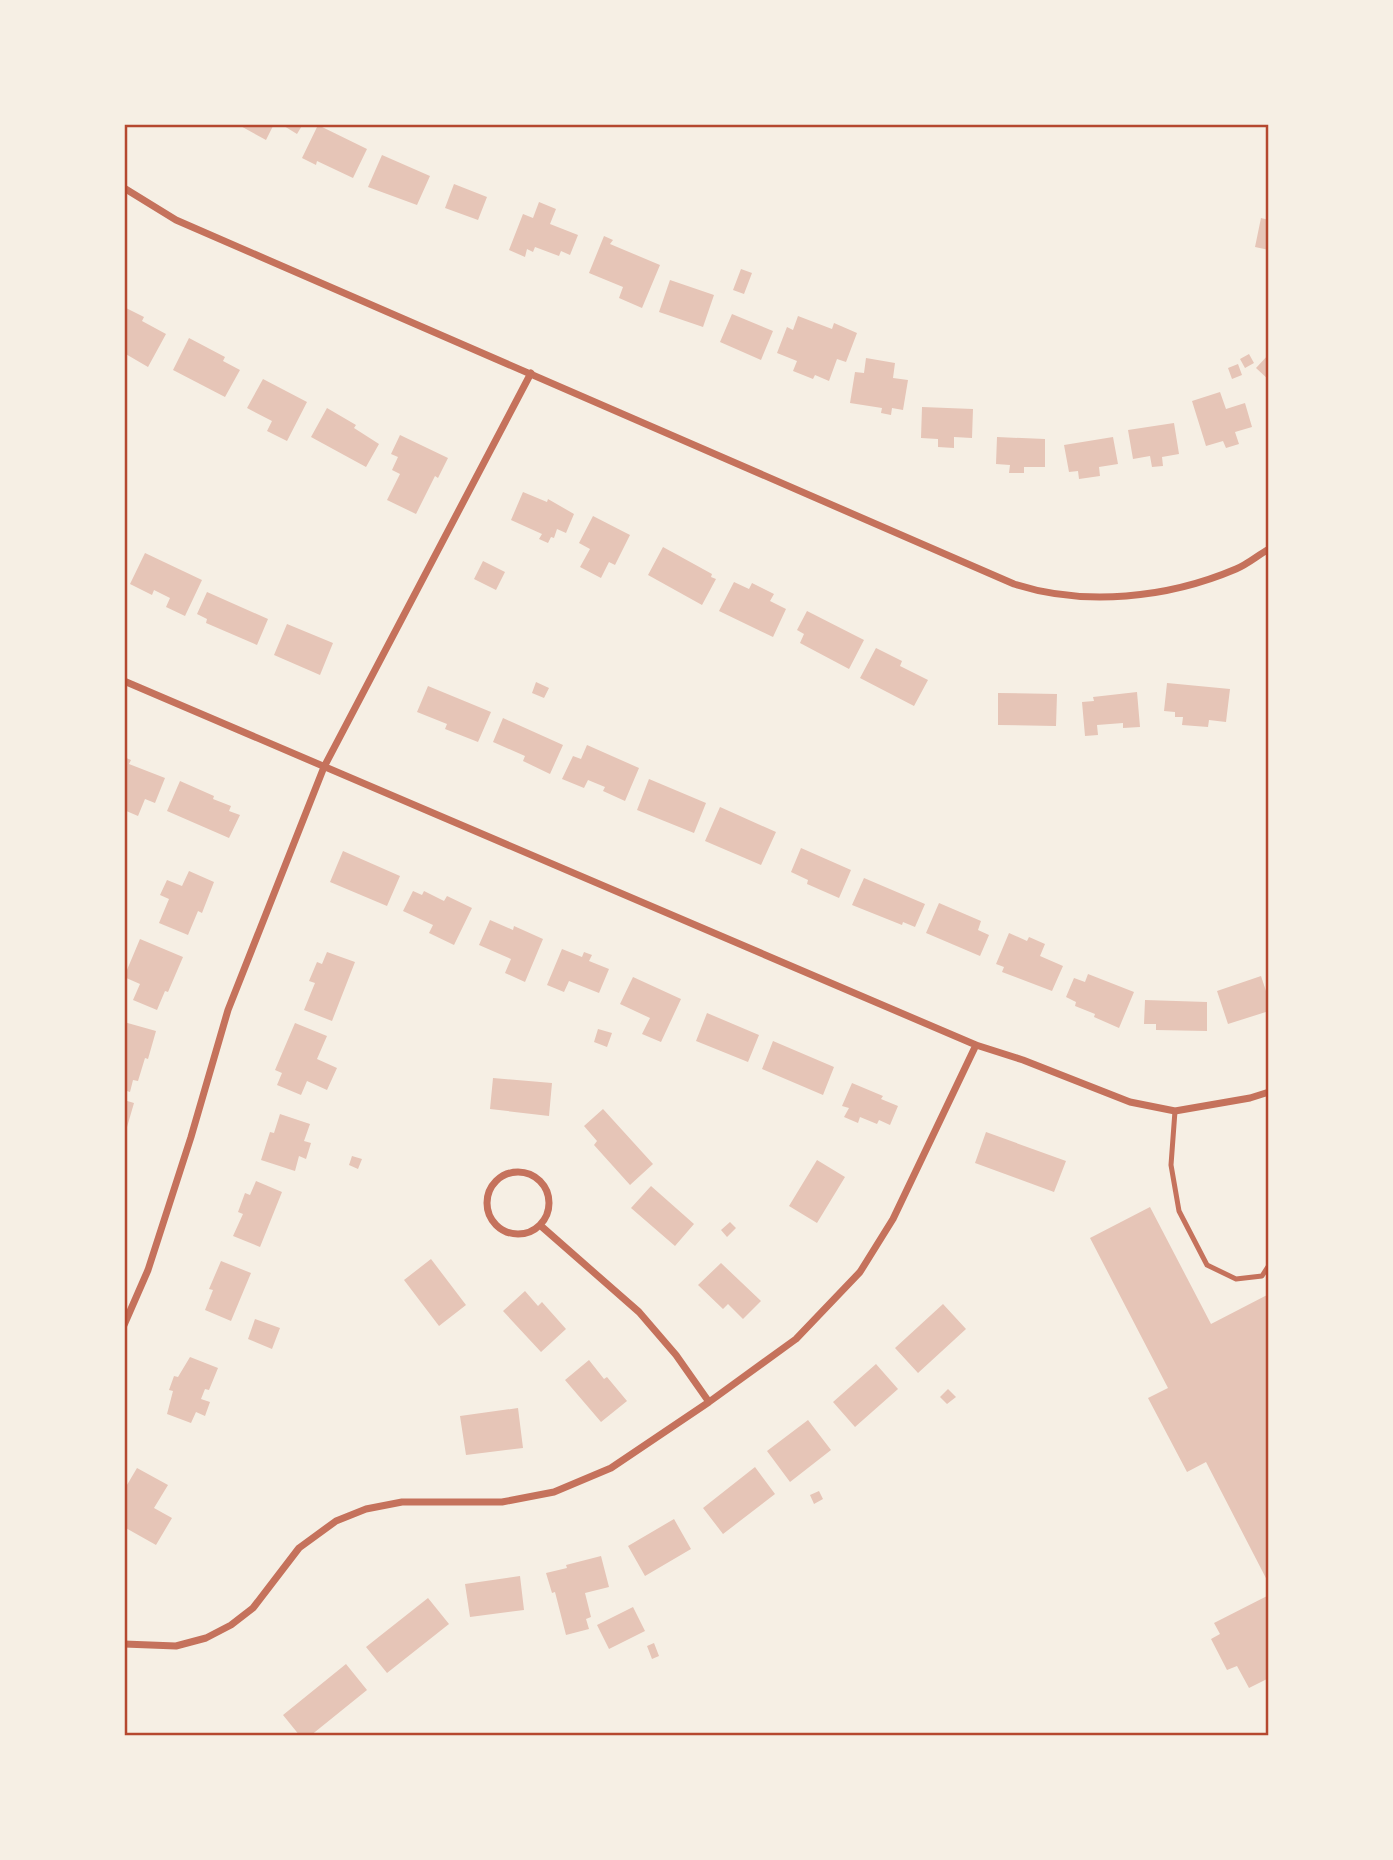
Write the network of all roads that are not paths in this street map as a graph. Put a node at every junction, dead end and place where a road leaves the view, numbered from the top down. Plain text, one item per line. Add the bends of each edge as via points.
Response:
1 (124, 188) edge
2 (531, 373) junction
3 (1269, 549) edge
4 (124, 681) edge
5 (324, 767) junction
6 (976, 1045) junction
7 (1269, 1092) edge
8 (1175, 1111) junction
9 (541, 1226) junction
10 (1269, 1265) edge
11 (124, 1325) edge
12 (709, 1402) junction
13 (124, 1644) edge

1 - 2 street via 176,220
2 - 3 street via 1040,592 1085,597 1162,592 1237,568
2 - 5 street
4 - 5 street
5 - 6 street
5 - 11 street via 228,1010 148,1270
6 - 8 street via 1129,1102
6 - 12 street via 893,1219 860,1272 796,1339
7 - 8 street
8 - 10 lane via 1171,1165 1179,1211 1207,1265 1236,1279 1262,1276
9 - 9 street via 550,1207 538,1180 520,1172 492,1185 489,1215 502,1230 522,1235
9 - 12 street via 639,1312
12 - 13 street via 611,1468 554,1492 502,1502 402,1502 336,1521 299,1548 253,1608 231,1625 176,1646

